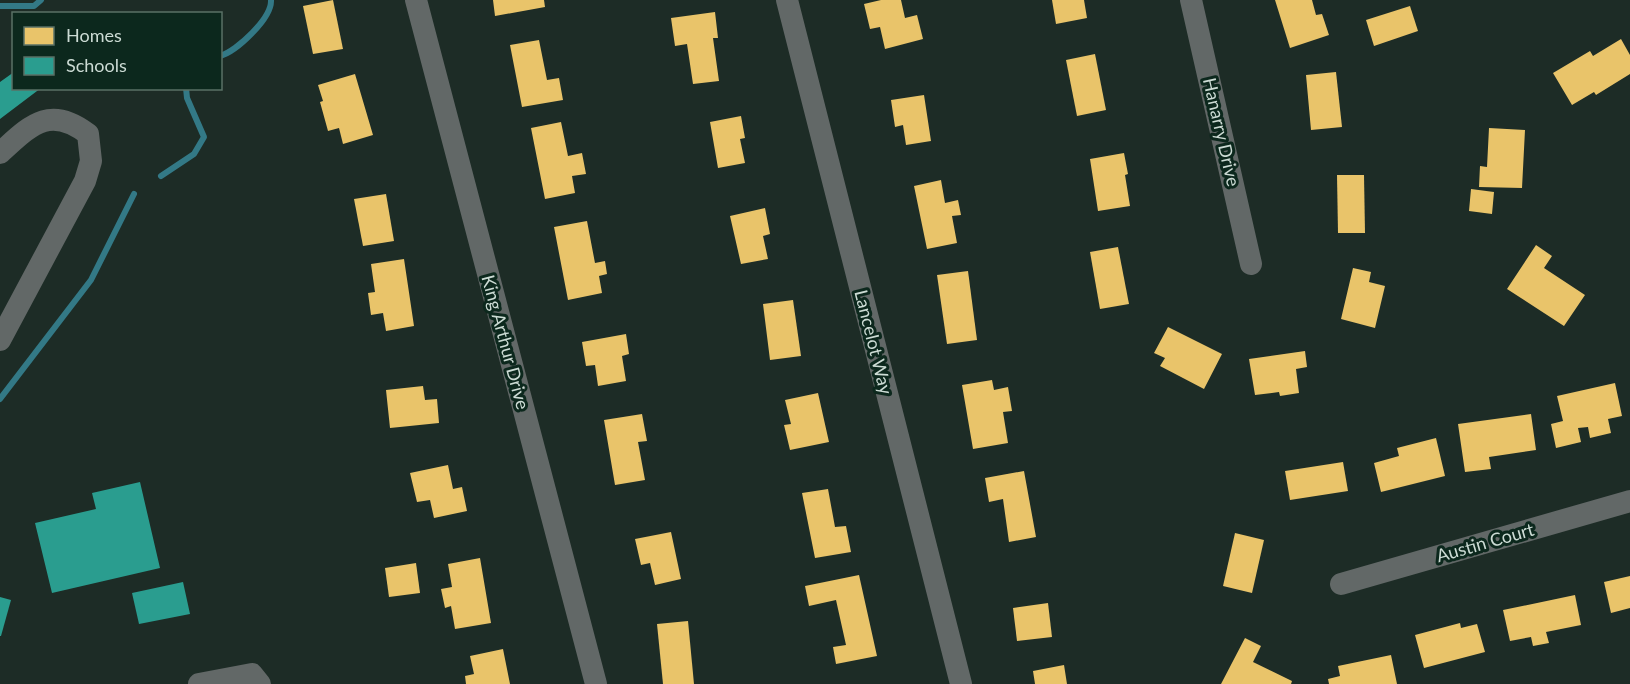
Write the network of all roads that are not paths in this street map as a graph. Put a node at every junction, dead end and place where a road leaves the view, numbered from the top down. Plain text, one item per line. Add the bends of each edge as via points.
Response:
1 (416, 0) edge
2 (787, 0) edge
3 (1191, 0) edge
4 (0, 153) edge
5 (1251, 264) dead end
6 (0, 340) edge
7 (1630, 501) edge
8 (1341, 584) dead end
9 (199, 684) edge
10 (260, 684) edge
11 (596, 684) edge
12 (961, 684) edge

1 - 11 street, King Arthur Drive
2 - 12 street, Lancelot Way
3 - 5 street, Hanarry Drive
4 - 6 street via 27,129 52,118 77,125 88,134 91,161 85,181
7 - 8 street, Austin Court
9 - 10 street via 252,674

